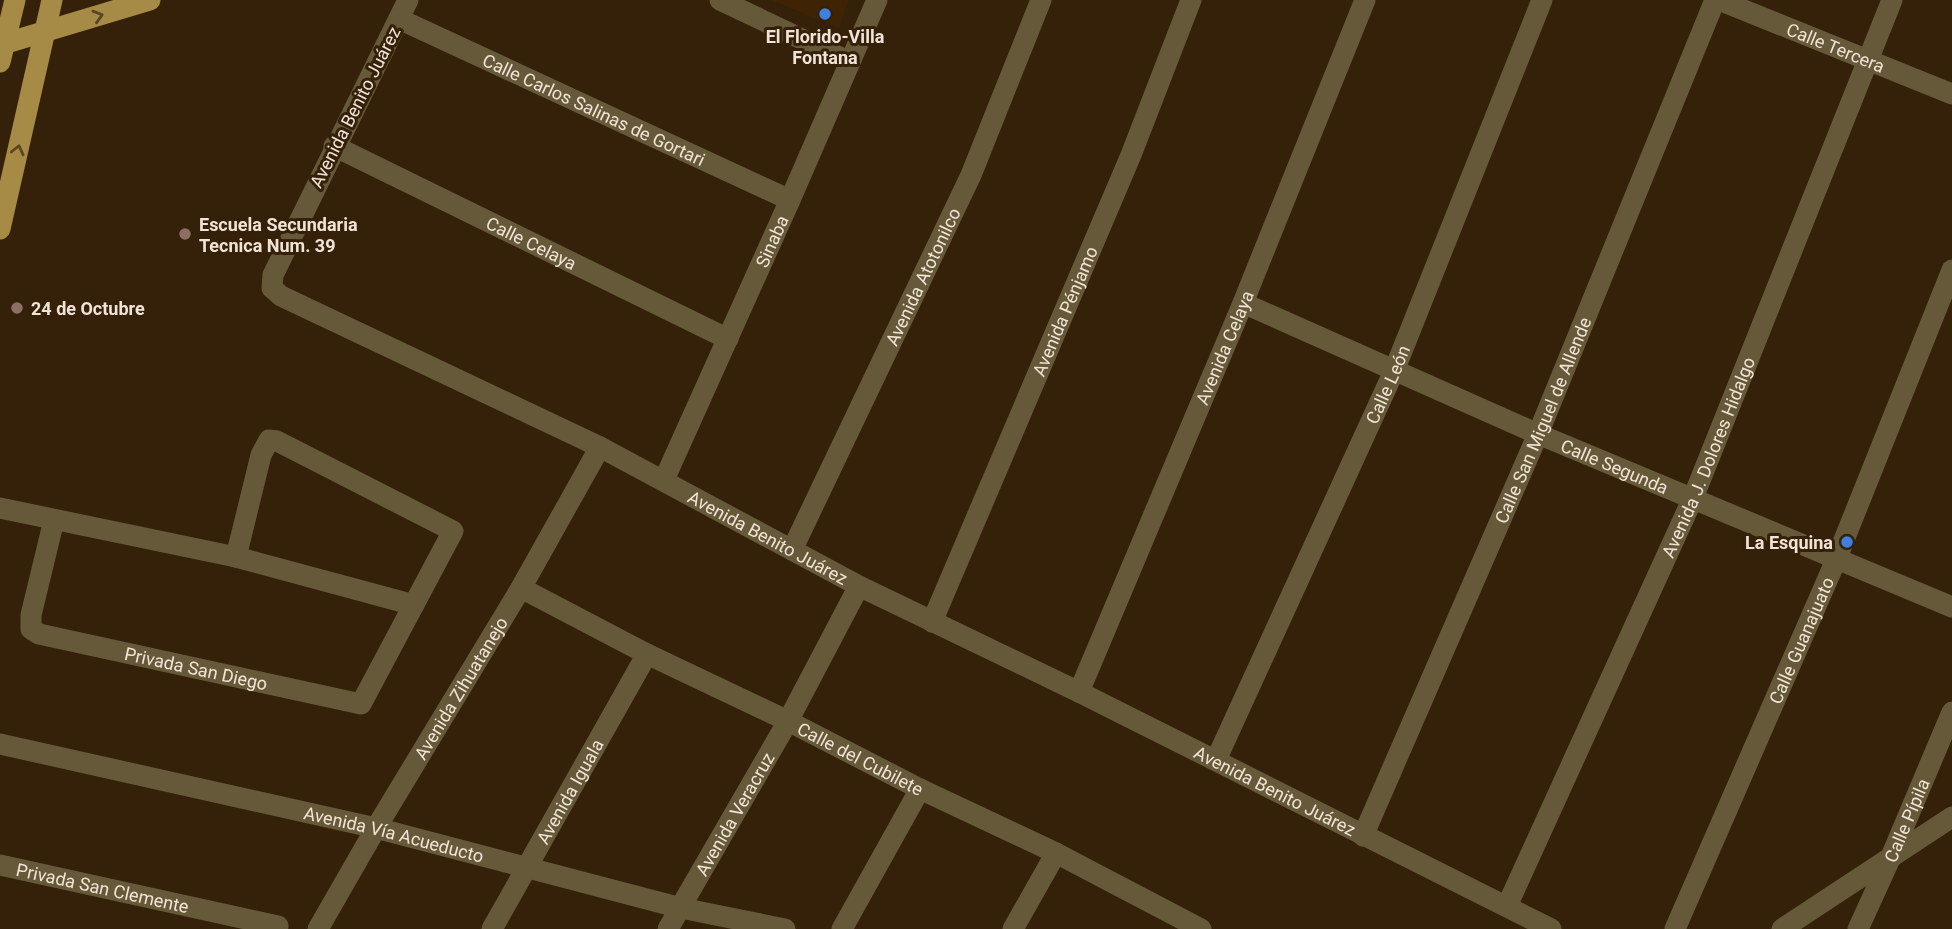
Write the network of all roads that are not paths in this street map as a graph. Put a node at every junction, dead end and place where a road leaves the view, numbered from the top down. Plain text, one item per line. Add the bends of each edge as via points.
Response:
1 (15, 0) edge
2 (52, 0) edge
3 (150, 0) edge
4 (720, 0) edge
5 (877, 0) edge
6 (1041, 0) edge
7 (1191, 0) edge
8 (1365, 0) edge
9 (1717, 0) edge
10 (1892, 0) edge
11 (1537, 2) edge
12 (403, 10) edge
13 (45, 31) junction
14 (2, 50) edge
15 (1868, 60) junction
16 (850, 62) junction
17 (1952, 94) edge
18 (334, 146) junction
19 (790, 200) junction
20 (0, 229) edge
21 (1952, 270) edge
22 (1243, 303) junction
23 (728, 339) junction
24 (1394, 371) junction
25 (1538, 434) junction
26 (600, 447) junction
27 (664, 480) junction
28 (1693, 498) junction
29 (0, 508) edge
30 (54, 520) junction
31 (792, 550) junction
32 (236, 557) junction
33 (1836, 560) junction
34 (859, 586) junction
35 (521, 588) junction
36 (414, 605) junction
37 (1952, 607) edge
38 (932, 622) junction
39 (647, 654) junction
40 (1079, 692) junction
41 (1952, 712) edge
42 (788, 721) junction
43 (0, 744) edge
44 (1216, 760) junction
45 (920, 789) junction
46 (1952, 817) edge
47 (376, 828) junction
48 (1363, 836) junction
49 (1056, 853) junction
50 (1891, 859) junction
51 (0, 865) edge
52 (527, 869) junction
53 (1507, 906) junction
54 (681, 908) junction
55 (245, 924) edge
56 (278, 926) dead end
57 (1189, 926) edge
58 (318, 929) edge
59 (492, 929) edge
60 (668, 929) edge
61 (785, 929) edge
62 (842, 929) edge
63 (1013, 929) edge
64 (1551, 929) edge
65 (1675, 929) edge
66 (1782, 929) edge
67 (1858, 929) edge

1 - 14 main road
2 - 13 main road
13 -> 3 main road
4 - 16 street
5 - 16 street, Sinaba
6 - 31 street, Avenida Atotonilco via 971,176
7 - 38 street, Avenida Pénjamo
8 - 22 street, Avenida Celaya
9 - 15 street, Calle Tercera
9 - 25 street, Calle San Miguel de Allende
10 - 15 street, Avenida J. Dolores Hidalgo
11 - 24 street, Calle León
12 - 18 street, Avenida Benito Juárez
12 - 19 street, Calle Carlos Salinas de Gortari
13 - 14 main road
20 -> 13 main road
15 - 17 street, Calle Tercera
15 - 28 street, Avenida J. Dolores Hidalgo
16 - 19 street, Sinaba
18 - 23 street, Calle Celaya
18 - 26 street, Avenida Benito Juárez via 273,275 272,288
19 - 23 street, Sinaba
21 - 33 street, Calle Guanajuato
22 - 24 street, Calle Segunda
22 - 40 street, Avenida Celaya
23 - 27 street, Sinaba
24 - 25 street, Calle Segunda
24 - 44 street, Calle León
25 - 28 street, Calle Segunda
25 - 48 street, Calle San Miguel de Allende
26 - 27 street, Avenida Benito Juárez
26 - 35 street, Avenida Zihuatanejo
27 - 31 street, Avenida Benito Juárez
28 - 33 street, Calle Segunda
28 - 53 street, Avenida J. Dolores Hidalgo
29 - 30 street
30 - 32 street
30 - 36 street, Privada San Diego via 31,615 31,629 39,634 361,704
31 - 34 street, Avenida Benito Juárez
32 - 36 street
32 - 36 street, Privada San Diego via 261,455 269,440 277,441 453,531
33 - 37 street, Calle Segunda
33 - 65 street, Calle Guanajuato
34 - 38 street, Avenida Benito Juárez
34 - 42 street, Avenida Veracruz
35 - 39 street, Calle del Cubilete
35 - 47 street, Avenida Zihuatanejo
38 - 40 street, Avenida Benito Juárez
39 - 42 street, Calle del Cubilete
39 - 52 street, Avenida Iguala
40 - 44 street, Avenida Benito Juárez
41 - 50 street, Calle Pípila
42 - 45 street, Calle del Cubilete
42 - 54 street, Avenida Veracruz
43 - 47 street, Avenida Vía Acueducto
44 - 48 street, Avenida Benito Juárez
45 - 49 street, Calle del Cubilete
45 - 62 street
46 - 50 street
47 - 52 street, Avenida Vía Acueducto
47 - 58 street, Avenida Zihuatanejo
48 - 53 street, Avenida Benito Juárez
49 - 57 street, Calle del Cubilete
49 - 63 street
50 - 66 street
50 - 67 street, Calle Pípila
51 - 55 street, Privada San Clemente
52 - 54 street, Avenida Vía Acueducto
52 - 59 street, Avenida Iguala
53 - 64 street, Avenida Benito Juárez
54 - 60 street, Avenida Veracruz
54 - 61 street, Avenida Vía Acueducto
55 - 56 street, Privada San Clemente

